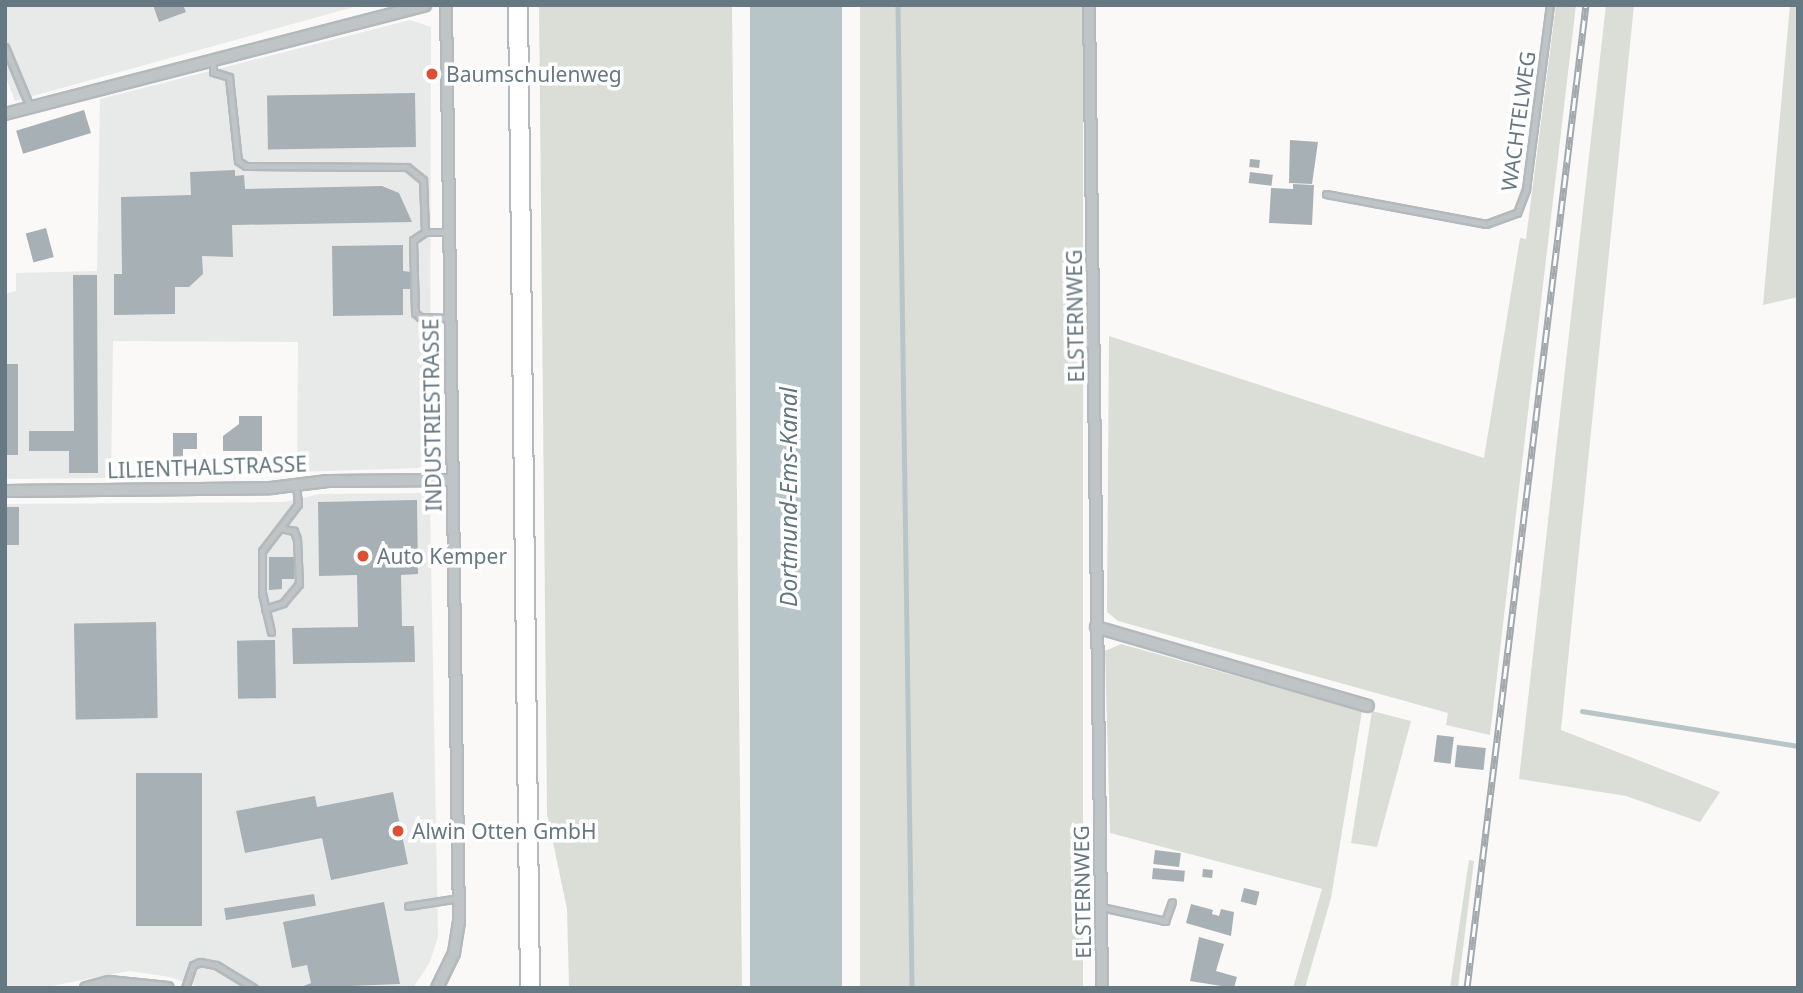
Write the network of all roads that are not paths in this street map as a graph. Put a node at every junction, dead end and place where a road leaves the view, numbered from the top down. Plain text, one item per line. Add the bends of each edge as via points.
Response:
1 (425, 5) edge
2 (446, 5) edge
3 (519, 5) edge
4 (1089, 5) edge
5 (1550, 5) edge
6 (5, 47) edge
7 (212, 59) junction
8 (30, 107) junction
9 (5, 114) edge
10 (1326, 194) dead end
11 (425, 232) junction
12 (449, 232) junction
13 (450, 318) junction
14 (452, 480) junction
15 (296, 485) junction
16 (5, 491) edge
17 (280, 528) junction
18 (265, 609) junction
19 (1096, 627) junction
20 (271, 632) dead end
21 (1367, 706) dead end
22 (459, 898) junction
23 (1172, 902) dead end
24 (408, 906) dead end
25 (1101, 907) junction
26 (86, 988) edge
27 (168, 988) edge
28 (185, 988) edge
29 (254, 988) edge
30 (437, 988) edge
31 (530, 988) edge
32 (1102, 988) edge

1 - 7 street
2 - 12 street, INDUSTRIESTRASSE
3 - 31 main road
4 - 19 street, ELSTERNWEG
5 - 10 lane, WACHTELWEG via 1526,189 1517,213 1486,224
6 - 8 lane
7 - 8 street
7 - 11 lane via 213,72 229,77 238,161 246,166 407,167 423,180
8 - 9 street
11 - 12 lane
11 - 13 lane via 413,240 415,313
12 - 13 street, INDUSTRIESTRASSE
13 - 14 street, INDUSTRIESTRASSE
14 - 15 street, LILIENTHALSTRASSE
14 - 22 street, INDUSTRIESTRASSE
15 - 16 street, LILIENTHALSTRASSE
15 - 17 lane via 298,504
17 - 18 lane via 262,551
17 - 18 lane via 294,531 297,539 299,584 283,603
18 - 20 lane
19 - 21 street
19 - 25 street, ELSTERNWEG
22 - 24 lane
22 - 30 street, INDUSTRIESTRASSE via 454,953
23 - 25 lane via 1165,921
25 - 32 street, ELSTERNWEG
26 - 27 street via 110,982
28 - 29 lane via 193,965 200,962 216,965

